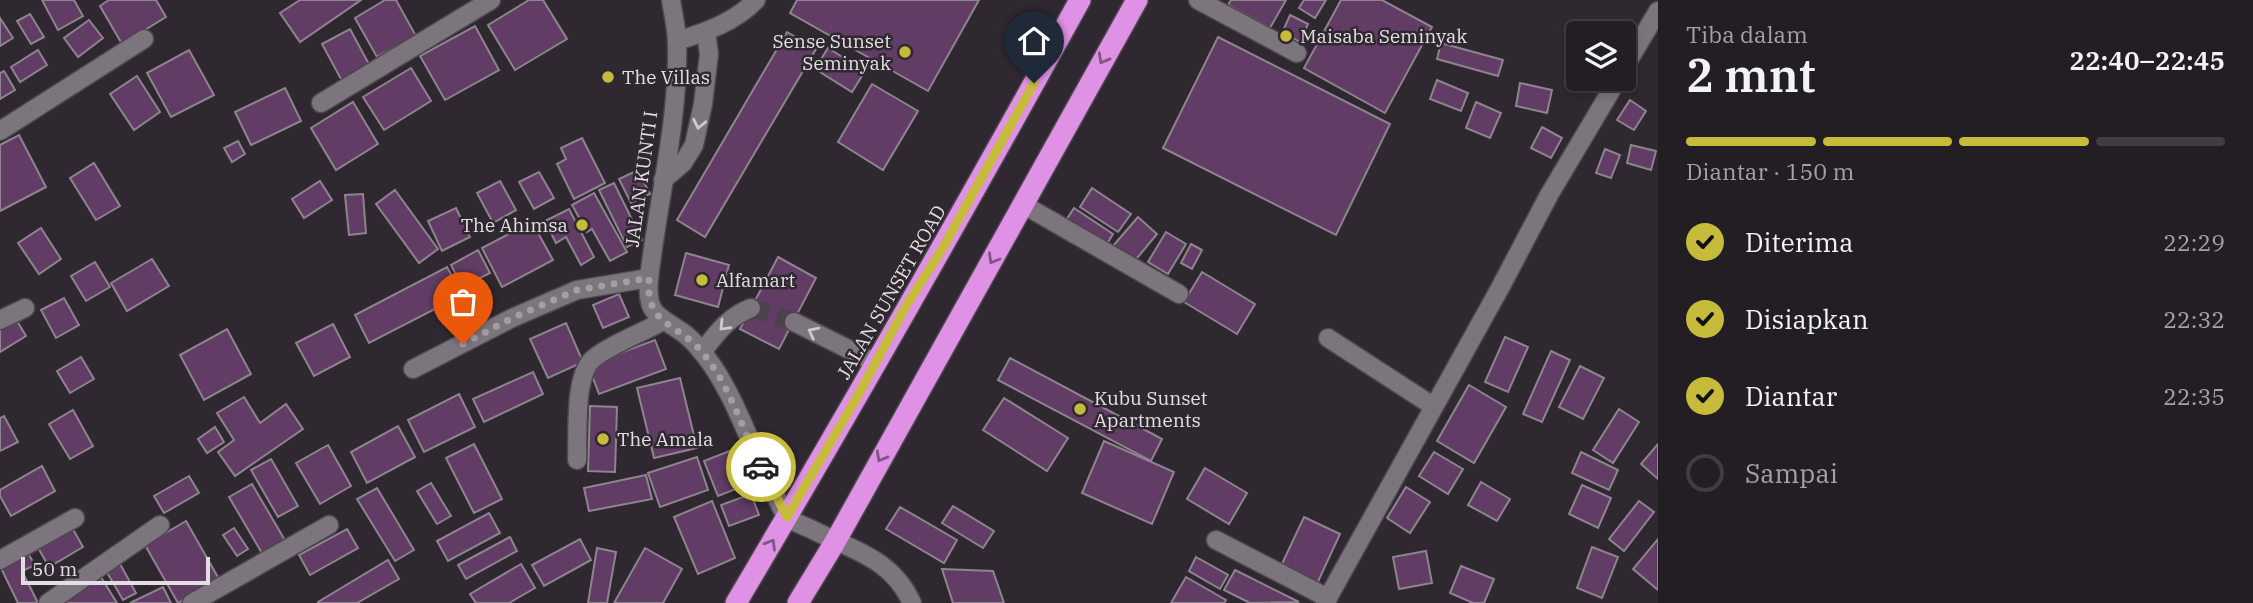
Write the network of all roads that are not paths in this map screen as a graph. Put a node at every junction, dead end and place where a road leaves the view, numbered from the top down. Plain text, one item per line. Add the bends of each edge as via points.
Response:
1 (491, 0) edge
2 (671, 0) edge
3 (756, 0) edge
4 (1080, 0) edge
5 (1137, 0) edge
6 (1198, 0) edge
7 (1658, 11) edge
8 (706, 32) junction
9 (144, 39) dead end
10 (677, 41) junction
11 (1636, 48) edge
12 (1297, 53) dead end
13 (1611, 91) edge
14 (321, 103) dead end
15 (0, 131) edge
16 (663, 180) junction
17 (1024, 205) junction
18 (649, 278) junction
19 (1179, 294) dead end
20 (25, 308) dead end
21 (751, 308) dead end
22 (0, 320) edge
23 (663, 321) junction
24 (794, 322) tunnel mouth
25 (1328, 338) dead end
26 (702, 352) junction
27 (876, 363) junction
28 (413, 369) dead end
29 (1433, 406) junction
30 (577, 460) dead end
31 (787, 517) junction
32 (75, 519) dead end
33 (160, 525) dead end
34 (329, 525) dead end
35 (1216, 540) dead end
36 (835, 542) junction
37 (0, 560) edge
38 (1326, 601) edge
39 (48, 603) edge
40 (192, 603) edge
41 (736, 603) edge
42 (798, 603) edge
43 (912, 603) edge

1 - 14 street
2 - 10 street, JALAN KUNTI I
3 - 8 street
4 - 27 highway, JALAN SUNSET ROAD
5 -> 17 highway
6 - 12 street
7 - 11 street
8 - 10 street
8 -> 16 street via 709,54 694,145 683,163
9 - 15 street
10 - 16 street, JALAN KUNTI I
13 - 29 street
16 - 18 street, JALAN KUNTI I
17 - 19 street
17 -> 36 highway
18 - 23 street, JALAN KUNTI I via 651,306
18 - 28 street via 577,290
20 - 22 street
21 -> 26 street via 725,322
23 - 26 street, JALAN KUNTI I
23 - 30 street via 587,365 580,388
27 -> 24 street
25 - 29 street
26 - 31 street, JALAN KUNTI I via 727,391
27 - 31 highway, JALAN SUNSET ROAD
29 - 38 street
31 - 36 street
41 -> 31 highway, JALAN SUNSET ROAD
32 - 37 street
33 - 39 street
34 - 40 street
35 - 38 street
36 - 42 highway
36 - 43 street via 884,566

